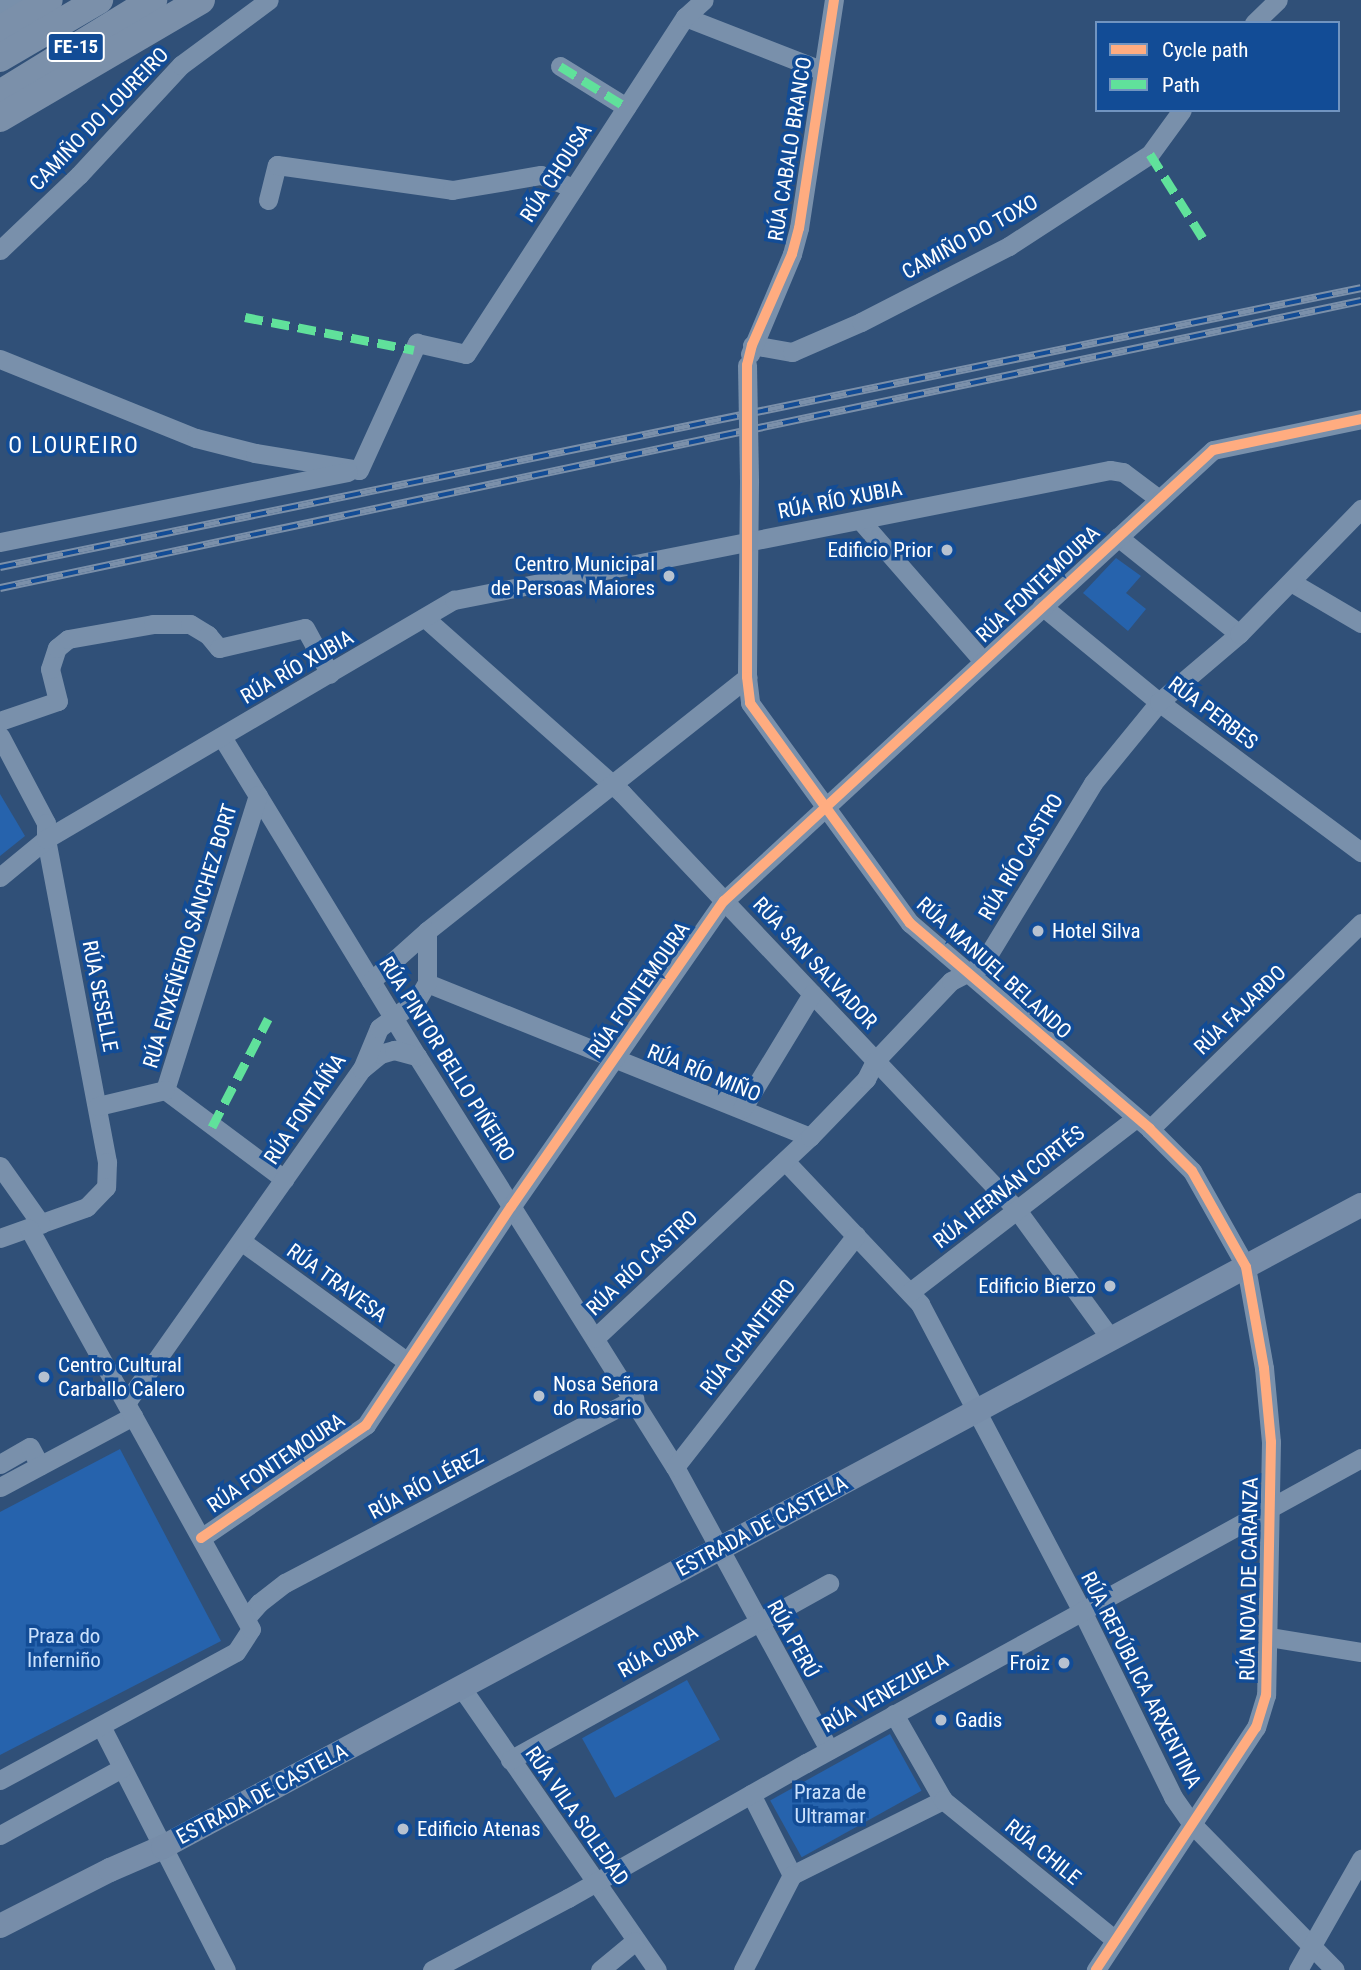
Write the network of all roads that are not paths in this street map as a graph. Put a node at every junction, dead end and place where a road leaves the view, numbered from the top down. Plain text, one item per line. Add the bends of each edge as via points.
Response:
1 (17, 0) edge
2 (49, 0) edge
3 (99, 0) edge
4 (153, 0) edge
5 (201, 0) edge
6 (269, 0) edge
7 (704, 0) edge
8 (834, 0) edge
9 (1278, 0) edge
10 (0, 10) edge
11 (685, 17) junction
12 (1256, 21) edge
13 (0, 30) edge
14 (0, 58) edge
15 (560, 66) dead end
16 (821, 70) junction
17 (0, 93) edge
18 (626, 107) junction
19 (1181, 112) edge
20 (0, 118) edge
21 (573, 188) junction
22 (268, 201) dead end
23 (0, 250) edge
24 (752, 345) junction
25 (0, 359) edge
26 (1361, 419) edge
27 (748, 421) joint
28 (359, 470) junction
29 (1158, 499) junction
30 (1361, 509) edge
31 (860, 520) junction
32 (1118, 537) junction
33 (748, 541) junction
34 (0, 542) edge
35 (1291, 582) junction
36 (1042, 606) junction
37 (425, 618) junction
38 (1361, 623) edge
39 (1240, 634) junction
40 (983, 661) junction
41 (330, 674) junction
42 (747, 677) junction
43 (1159, 702) junction
44 (0, 721) edge
45 (0, 736) edge
46 (222, 737) junction
47 (613, 783) junction
48 (258, 795) junction
49 (824, 808) junction
50 (46, 839) junction
51 (1361, 852) edge
52 (0, 877) edge
53 (724, 901) junction
54 (1361, 923) edge
55 (427, 931) junction
56 (968, 972) junction
57 (371, 981) junction
58 (427, 983) junction
59 (812, 994) junction
60 (393, 1017) junction
61 (417, 1056) junction
62 (615, 1057) junction
63 (875, 1061) junction
64 (362, 1069) junction
65 (165, 1090) junction
66 (98, 1105) junction
67 (742, 1109) junction
68 (1142, 1124) junction
69 (810, 1137) junction
70 (785, 1161) junction
71 (0, 1166) edge
72 (284, 1179) junction
73 (511, 1207) junction
74 (1017, 1210) junction
75 (1357, 1213) edge
76 (35, 1226) junction
77 (856, 1235) junction
78 (0, 1238) edge
79 (241, 1241) junction
80 (1246, 1267) junction
81 (910, 1292) junction
82 (595, 1338) junction
83 (1111, 1339) junction
84 (406, 1361) junction
85 (634, 1399) junction
86 (130, 1409) junction
87 (977, 1411) junction
88 (1361, 1458) edge
89 (0, 1464) edge
90 (40, 1466) junction
91 (675, 1467) junction
92 (0, 1487) edge
93 (1270, 1507) junction
94 (201, 1538) junction
95 (718, 1550) junction
96 (829, 1583) dead end
97 (1082, 1611) junction
98 (246, 1618) junction
99 (758, 1622) junction
100 (1269, 1637) junction
101 (1361, 1652) edge
102 (461, 1687) junction
103 (894, 1714) junction
104 (101, 1726) junction
105 (829, 1750) junction
106 (510, 1760) junction
107 (122, 1768) junction
108 (0, 1780) edge
109 (751, 1794) junction
110 (943, 1800) junction
111 (1192, 1824) junction
112 (0, 1835) edge
113 (163, 1847) junction
114 (1361, 1859) edge
115 (792, 1875) junction
116 (596, 1882) junction
117 (11, 1922) edge
118 (1114, 1939) junction
119 (635, 1941) junction
120 (0, 1945) edge
121 (1312, 1945) junction
122 (226, 1970) edge
123 (432, 1970) edge
124 (600, 1970) edge
125 (657, 1970) edge
126 (743, 1970) edge
127 (1096, 1970) edge
128 (1298, 1970) edge
129 (1335, 1970) edge

1 - 10 street
2 - 13 highway
3 - 14 highway, FE-15
4 - 17 highway, FE-15
5 - 20 highway
6 - 23 street, CAMIÑO DO LOUREIRO via 181,65 79,175
7 - 11 street, RÚA CHOUSA
8 - 16 street, RÚA CABALO BRANCO
9 - 12 street
11 - 16 street
11 - 18 street, RÚA CHOUSA
15 - 18 street
16 - 24 street, RÚA CABALO BRANCO via 799,228
18 - 21 street, RÚA CHOUSA
19 - 24 street, CAMIÑO DO TOXO via 1150,154 1009,246 792,352
21 - 22 street via 541,175 452,190 277,164
21 - 28 street, RÚA CHOUSA via 466,354 417,343
24 - 27 street, RÚA CABALO BRANCO, bridge via 747,365
25 - 28 street via 196,438
26 - 29 street via 1213,450
27 - 33 street, RÚA MANUEL BELANDO, bridge
28 - 34 street
29 - 31 street, RÚA RÍO XUBIA via 1123,472 1110,471
29 - 32 street, RÚA FONTEMOURA
30 - 35 street, RÚA RÍO CASTRO
31 - 33 street, RÚA RÍO XUBIA
31 - 40 street
32 - 36 street, RÚA FONTEMOURA
32 - 39 street
33 - 37 street, RÚA RÍO XUBIA via 454,600
33 - 42 street, RÚA MANUEL BELANDO
35 - 38 street
35 - 39 street, RÚA RÍO CASTRO
36 - 40 street, RÚA FONTEMOURA
36 - 43 street, RÚA PERBES
37 - 41 street, RÚA RÍO XUBIA
37 - 47 street, RÚA SAN SALVADOR
39 - 43 street, RÚA RÍO CASTRO
40 - 49 street, RÚA FONTEMOURA
41 - 44 street via 305,628 219,648 190,624 153,624 68,639 57,648 50,669 58,701
41 - 46 street, RÚA RÍO XUBIA
42 - 47 street
42 - 49 street, RÚA MANUEL BELANDO via 750,703
43 - 51 street, RÚA PERBES
43 - 56 street, RÚA RÍO CASTRO via 1093,783 982,965
45 - 50 street, RÚA SESELLE via 46,823
46 - 48 street, RÚA PINTOR BELLO PIÑEIRO
46 - 50 street, RÚA RÍO XUBIA
47 - 53 street, RÚA SAN SALVADOR
47 - 55 street
48 - 57 street, RÚA PINTOR BELLO PIÑEIRO
48 - 65 street, RÚA ENXEÑEIRO SÁNCHEZ BORT
49 - 53 street, RÚA FONTEMOURA
49 - 56 street, RÚA MANUEL BELANDO via 910,923
50 - 52 street, RÚA RÍO XUBIA
50 - 66 street, RÚA SESELLE
53 - 59 street, RÚA SAN SALVADOR
53 - 62 street, RÚA FONTEMOURA
54 - 68 street, RÚA FAJARDO
55 - 57 street
55 - 58 street
56 - 63 street, RÚA RÍO CASTRO via 951,981
56 - 68 street, RÚA MANUEL BELANDO
57 - 60 street, RÚA PINTOR BELLO PIÑEIRO
58 - 60 street, RÚA FONTAÍÑA via 417,1000
58 - 62 street, RÚA RÍO MIÑO
59 - 63 street, RÚA SAN SALVADOR
59 - 67 street
60 - 61 street, RÚA PINTOR BELLO PIÑEIRO
60 - 64 street, RÚA FONTAÍÑA via 379,1028
61 - 64 street via 394,1050 380,1054
61 - 73 street, RÚA PINTOR BELLO PIÑEIRO
62 - 67 street, RÚA RÍO MIÑO
62 - 73 street, RÚA FONTEMOURA
63 - 69 street, RÚA RÍO CASTRO via 866,1079
63 - 74 street, RÚA SAN SALVADOR
64 - 72 street, RÚA FONTAÍÑA
65 - 66 street
65 - 72 street
66 - 76 street, RÚA SESELLE via 106,1187 87,1207
67 - 69 street, RÚA RÍO MIÑO
68 - 74 street, RÚA HERNÁN CORTÉS
68 - 80 street, RÚA MANUEL BELANDO via 1192,1171
69 - 70 street, RÚA RÍO CASTRO
70 - 77 street, RÚA REPÚBLICA ARXENTINA
70 - 82 street, RÚA RÍO CASTRO
71 - 76 street
72 - 79 street, RÚA FONTAÍÑA
73 - 82 street, RÚA PINTOR BELLO PIÑEIRO
73 - 84 street, RÚA FONTEMOURA
74 - 81 street, RÚA HERNÁN CORTÉS
74 - 83 street, RÚA SAN SALVADOR
75 - 80 main road, ESTRADA DE CASTELA
76 - 78 street, RÚA SESELLE
76 - 86 street
77 - 81 street, RÚA REPÚBLICA ARXENTINA
77 - 91 street, RÚA CHANTEIRO
79 - 84 street, RÚA TRAVESA
79 - 86 street, RÚA FONTAÍÑA
80 - 83 main road, ESTRADA DE CASTELA
80 - 93 street, RÚA NOVA DE CARANZA via 1264,1368 1271,1443
81 - 87 street, RÚA REPÚBLICA ARXENTINA
82 - 85 street, RÚA PINTOR BELLO PIÑEIRO
83 - 87 main road, ESTRADA DE CASTELA
84 - 94 street, RÚA FONTEMOURA via 366,1424
85 - 91 street, RÚA PINTOR BELLO PIÑEIRO
85 - 98 street, RÚA RÍO LÉREZ via 285,1583
86 - 90 street
86 - 94 street
87 - 95 main road, ESTRADA DE CASTELA
87 - 97 street, RÚA REPÚBLICA ARXENTINA
88 - 93 street, RÚA VENEZUELA
89 - 90 street via 30,1447
90 - 92 street
91 - 95 street, RÚA PINTOR BELLO PIÑEIRO
93 - 97 street, RÚA VENEZUELA
93 - 100 street, RÚA NOVA DE CARANZA
94 - 98 street, RÚA FONTEMOURA
95 - 99 street, RÚA PERÚ
95 - 102 main road, ESTRADA DE CASTELA
96 - 99 street, RÚA CUBA
97 - 103 street, RÚA VENEZUELA
97 - 111 street, RÚA REPÚBLICA ARXENTINA via 1173,1797
98 - 104 street via 251,1629 236,1652
99 - 105 street, RÚA PERÚ
99 - 106 street, RÚA CUBA
100 - 101 street
100 - 111 street, RÚA NOVA DE CARANZA via 1266,1695 1256,1727
102 - 106 street, RÚA VILA SOLEDAD
102 - 113 main road, ESTRADA DE CASTELA
103 - 105 street, RÚA VENEZUELA
103 - 110 street
104 - 107 street
104 - 108 street
105 - 109 street, RÚA VENEZUELA
106 - 116 street, RÚA VILA SOLEDAD
107 - 112 street
107 - 113 street
109 - 115 street
109 - 116 street, RÚA VENEZUELA
110 - 115 street
110 - 118 street, RÚA CHILE
111 - 118 street, RÚA NOVA DE CARANZA
111 - 121 street, RÚA REPÚBLICA ARXENTINA
113 - 117 main road, ESTRADA DE CASTELA
113 - 122 street
114 - 121 street
115 - 126 street
116 - 119 street, RÚA VILA SOLEDAD
116 - 123 street, RÚA VENEZUELA
117 - 120 main road, ESTRADA DE CASTELA
118 - 127 street, RÚA NOVA DE CARANZA
119 - 124 street
119 - 125 street, RÚA VILA SOLEDAD
121 - 128 street
121 - 129 street, RÚA REPÚBLICA ARXENTINA

